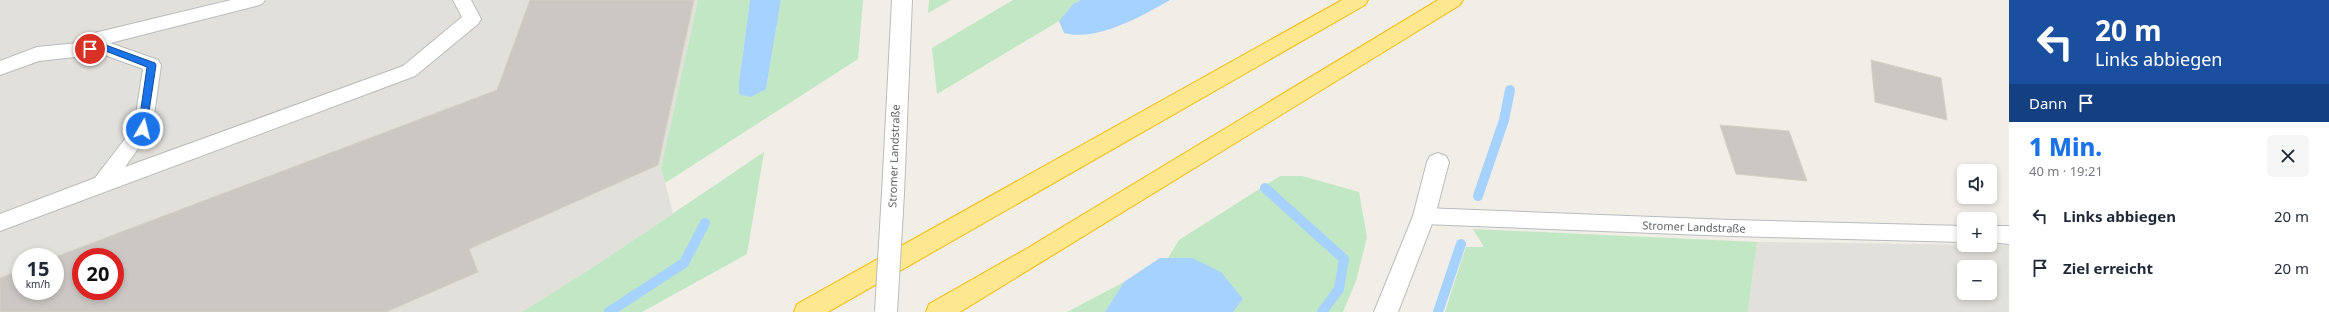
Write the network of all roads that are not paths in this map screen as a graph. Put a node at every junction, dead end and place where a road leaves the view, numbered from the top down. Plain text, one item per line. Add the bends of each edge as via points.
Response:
1 (256, 0) edge
2 (462, 0) edge
3 (1358, 0) edge
4 (1452, 0) edge
5 (901, 2) edge
6 (37, 54) junction
7 (0, 68) edge
8 (1438, 162) dead end
9 (102, 184) junction
10 (1424, 216) junction
11 (0, 224) edge
12 (1957, 234) edge
13 (1997, 234) edge
14 (2009, 235) edge
15 (806, 312) edge
16 (886, 312) edge
17 (938, 312) edge
18 (1386, 312) edge

1 - 6 lane
2 - 9 lane via 472,19 409,71
3 - 15 highway
4 - 17 highway via 1054,244
5 - 16 main road, Stromer Landstraße, bridge
6 - 7 lane
6 - 9 lane via 103,47 152,65 143,129
8 - 10 main road
9 - 11 lane
10 - 12 lane, Stromer Landstraße
10 - 18 main road
13 - 14 lane

